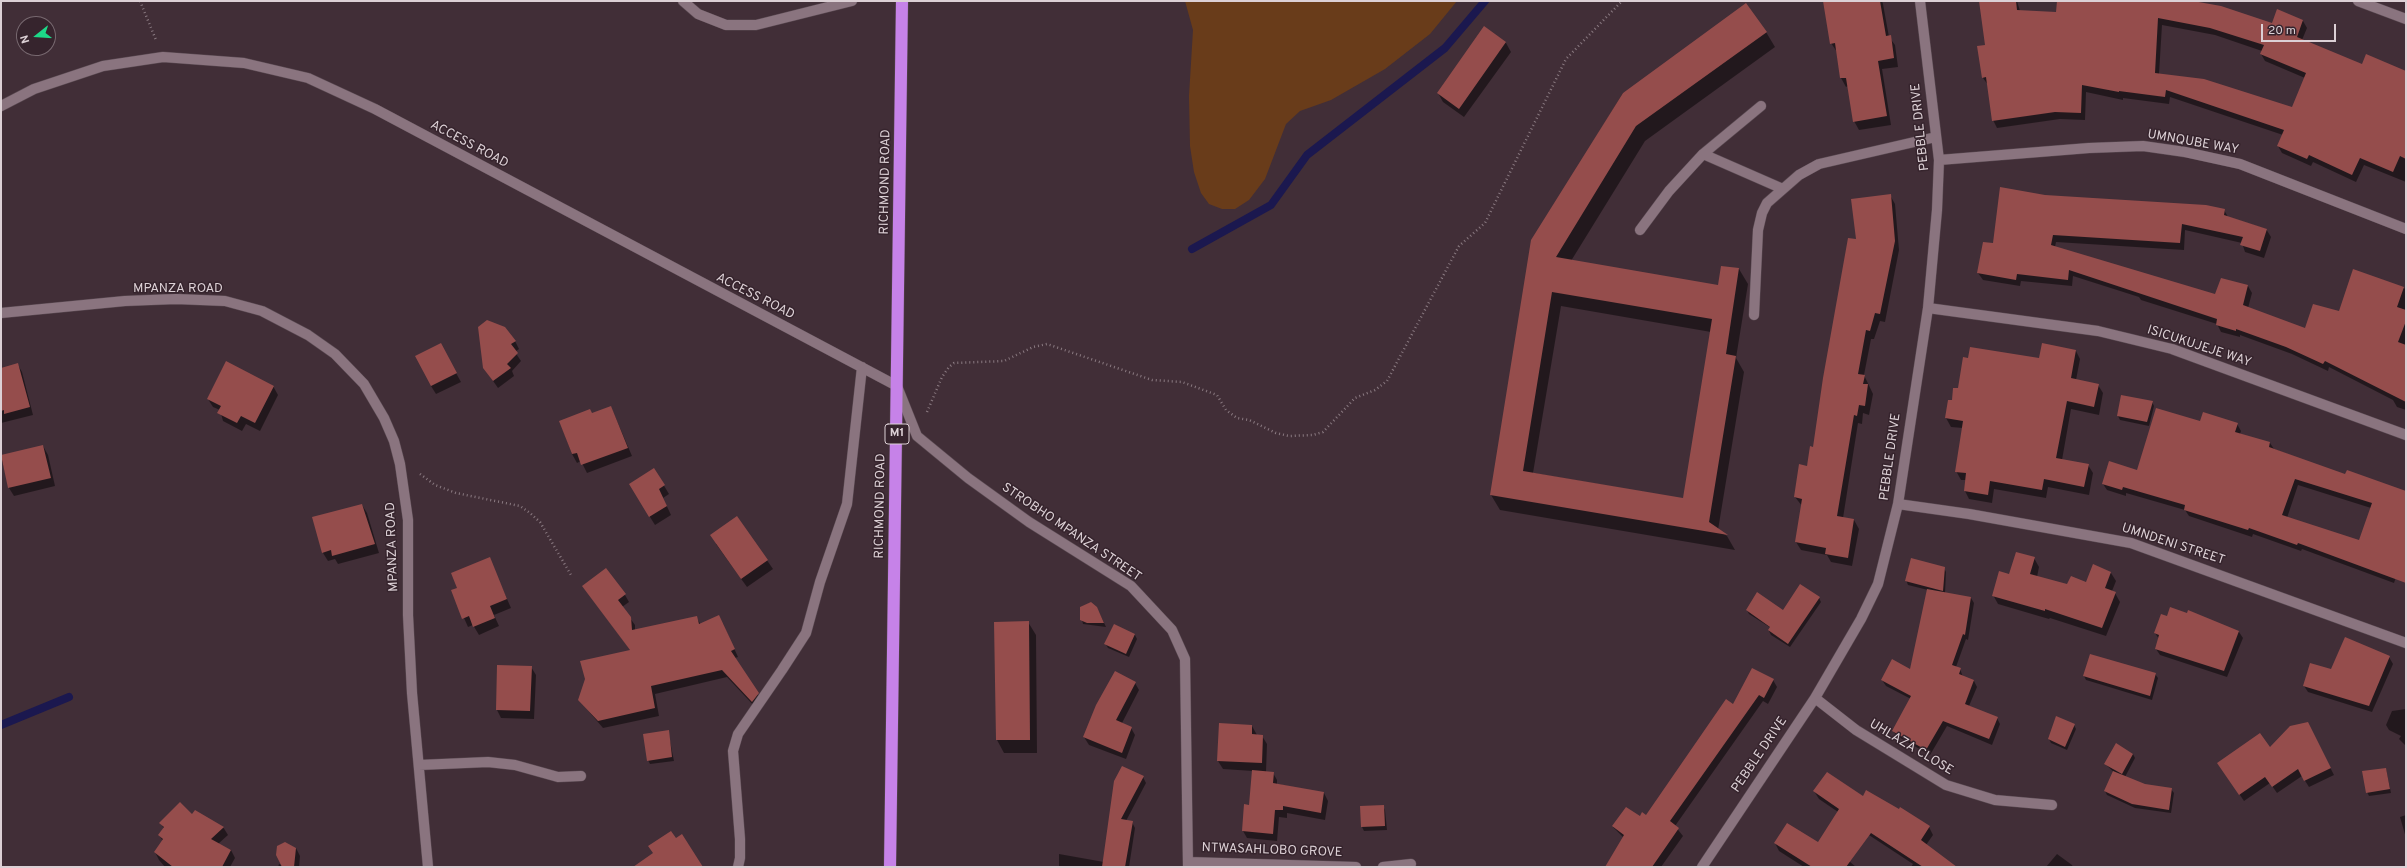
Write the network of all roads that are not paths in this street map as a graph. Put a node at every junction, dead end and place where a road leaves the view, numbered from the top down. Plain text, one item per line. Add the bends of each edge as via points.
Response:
1 (683, 1) edge
2 (852, 1) edge
3 (902, 1) edge
4 (1920, 1) edge
5 (2358, 1) edge
6 (2406, 19) edge
7 (1, 106) edge
8 (1761, 106) dead end
9 (1936, 137) junction
10 (1703, 154) junction
11 (1939, 160) junction
12 (1783, 189) junction
13 (2406, 229) edge
14 (1640, 230) dead end
15 (1928, 308) junction
16 (1, 313) edge
17 (1754, 315) dead end
18 (862, 367) junction
19 (897, 386) junction
20 (2406, 435) edge
21 (1898, 504) junction
22 (2406, 643) edge
23 (1815, 698) junction
24 (419, 765) junction
25 (581, 776) dead end
26 (2052, 805) dead end
27 (1188, 864) edge
28 (1411, 864) dead end
29 (428, 867) edge
30 (738, 867) edge
31 (890, 867) edge
32 (1356, 867) edge
33 (1383, 867) edge
34 (1703, 867) edge

1 - 2 street via 698,14 726,25 756,25
3 - 19 highway, RICHMOND ROAD / M1
4 - 9 street, PEBBLE DRIVE
5 - 6 street
7 - 18 street, ACCESS ROAD via 34,89 103,66 163,57 244,63 308,78 375,109 712,290
8 - 10 street
9 - 11 street, PEBBLE DRIVE
9 - 12 street via 1820,164 1799,175
10 - 12 street
10 - 14 street via 1669,191
11 - 13 street, UMNQUBE WAY via 2143,146 2185,152 2240,164
11 - 15 street, PEBBLE DRIVE via 1938,210
12 - 17 street via 1767,203 1758,230
15 - 20 street, ISICUKUJEJE WAY via 2098,331 2172,349
15 - 21 street, PEBBLE DRIVE
16 - 24 street, MPANZA ROAD via 176,299 225,301 262,311 308,335 335,354 364,384 384,418 400,464 408,520 408,615
18 - 19 street, ACCESS ROAD
18 - 30 street via 847,504 820,582 806,633 738,734 732,751 740,839
19 - 27 street, STROBHO MPANZA STREET via 917,436 968,478 1029,522 1130,586 1172,630 1185,659
19 - 31 highway, RICHMOND ROAD / M1
21 - 22 street, UMNDENI STREET via 2131,543
21 - 23 street, PEBBLE DRIVE via 1878,584 1861,619
23 - 26 street, UHLAZA CLOSE via 1856,730 1946,785 1995,800
23 - 34 street, PEBBLE DRIVE
24 - 25 street via 488,762 515,765 558,777
24 - 29 street, MPANZA ROAD
27 - 32 street, NTWASAHLOBO GROVE
28 - 33 street

